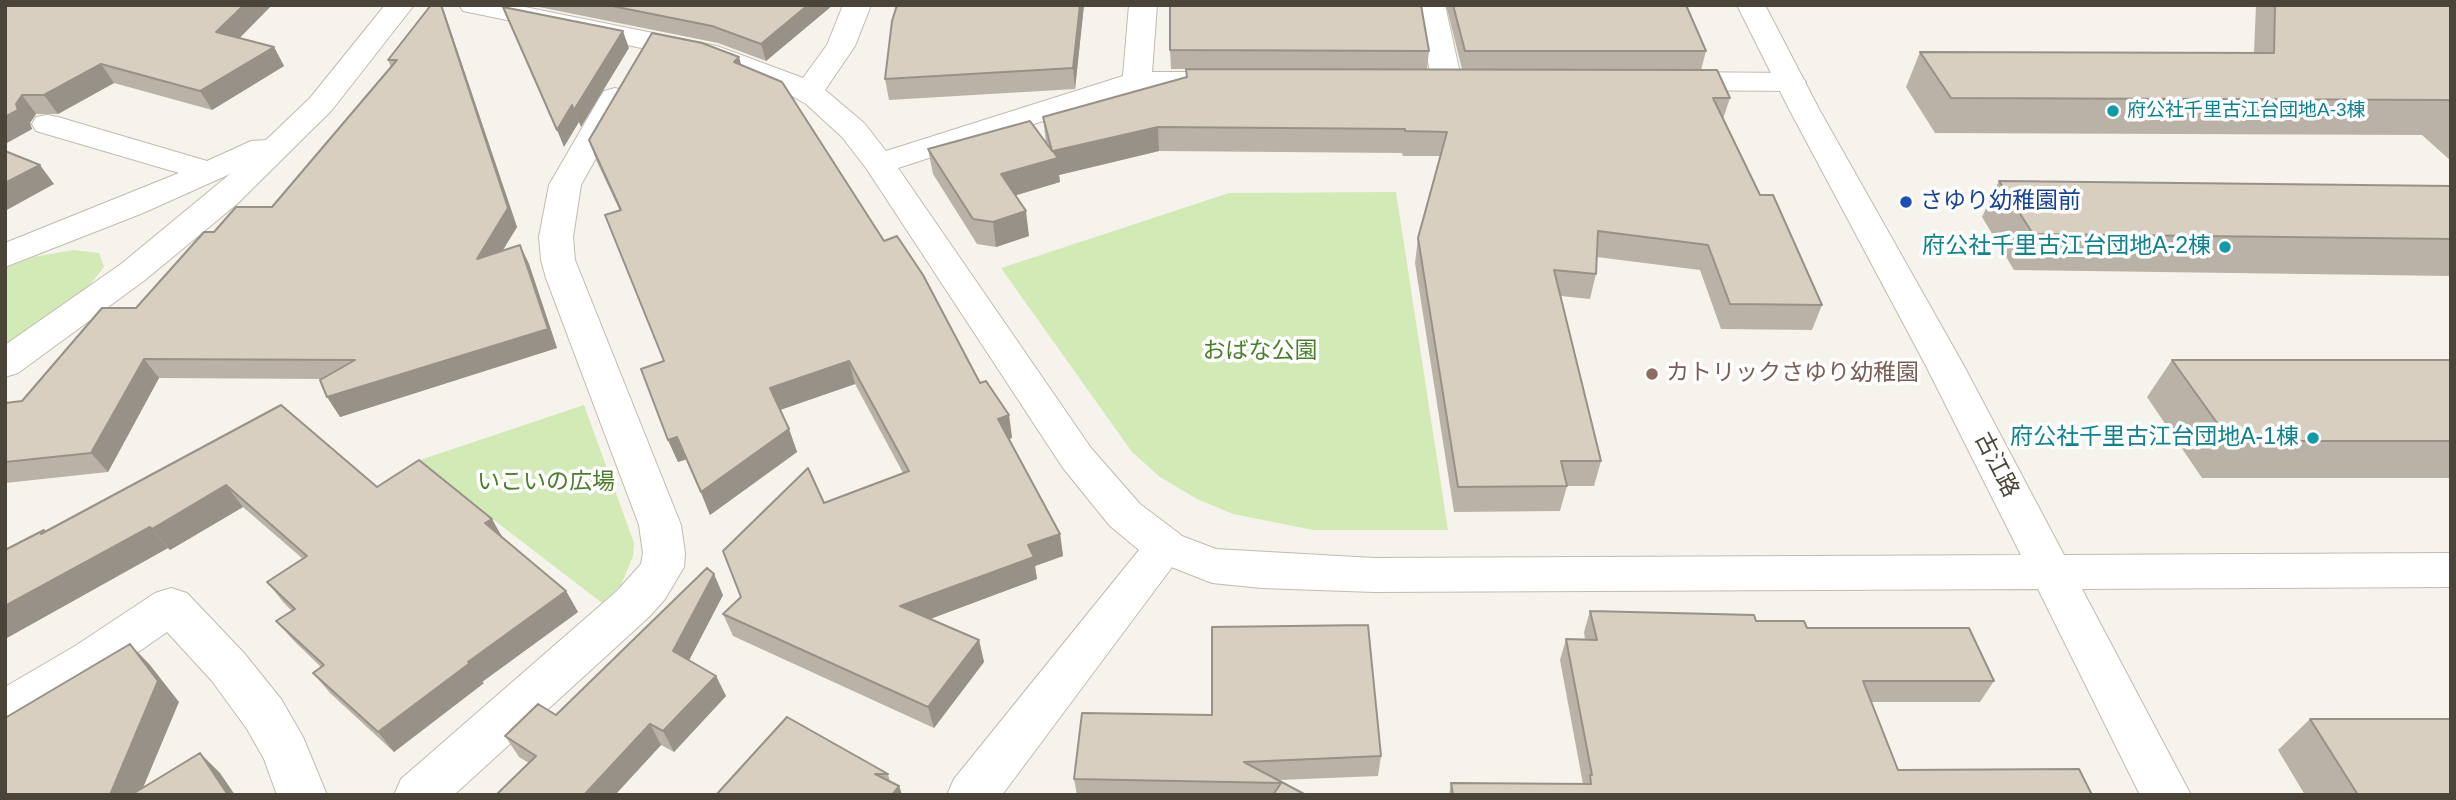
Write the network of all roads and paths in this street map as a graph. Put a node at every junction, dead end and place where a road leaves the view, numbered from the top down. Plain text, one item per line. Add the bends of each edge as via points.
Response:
1 (400, 5) edge
2 (473, 5) edge
3 (857, 5) edge
4 (1143, 5) edge
5 (1431, 5) edge
6 (1751, 5) edge
7 (650, 41) junction
8 (1136, 81) junction
9 (1259, 82) edge
10 (1447, 82) edge
11 (1643, 82) edge
12 (1791, 82) junction
13 (808, 93) junction
14 (47, 124) dead end
15 (295, 132) junction
16 (878, 164) junction
17 (211, 172) junction
18 (51, 238) junction
19 (5, 256) edge
20 (133, 272) junction
21 (5, 364) edge
22 (1166, 547) junction
23 (2451, 570) edge
24 (2051, 573) junction
25 (5, 711) edge
26 (302, 795) edge
27 (419, 795) edge
28 (972, 795) edge
29 (2166, 795) edge

1 - 15 street via 342,81
2 - 7 street
3 - 13 street via 835,58
4 - 8 street
5 - 10 street
6 - 12 street, 古江路
7 - 13 street via 737,61
7 - 27 street via 565,185 556,237 564,278 660,525 662,567 634,603
8 - 9 street
8 - 16 street
11 - 12 street
12 - 24 street, 古江路
13 - 16 street via 853,130
14 - 17 street
15 - 17 street
15 - 20 street
16 - 22 street via 1077,458 1125,515
17 - 18 street
18 - 19 street
18 - 20 street via 108,225 144,227 152,233
20 - 21 street
22 - 24 street via 1212,566 1374,575
22 - 28 street
23 - 24 street
24 - 29 street, 古江路
25 - 26 street via 171,606 264,714 286,752

